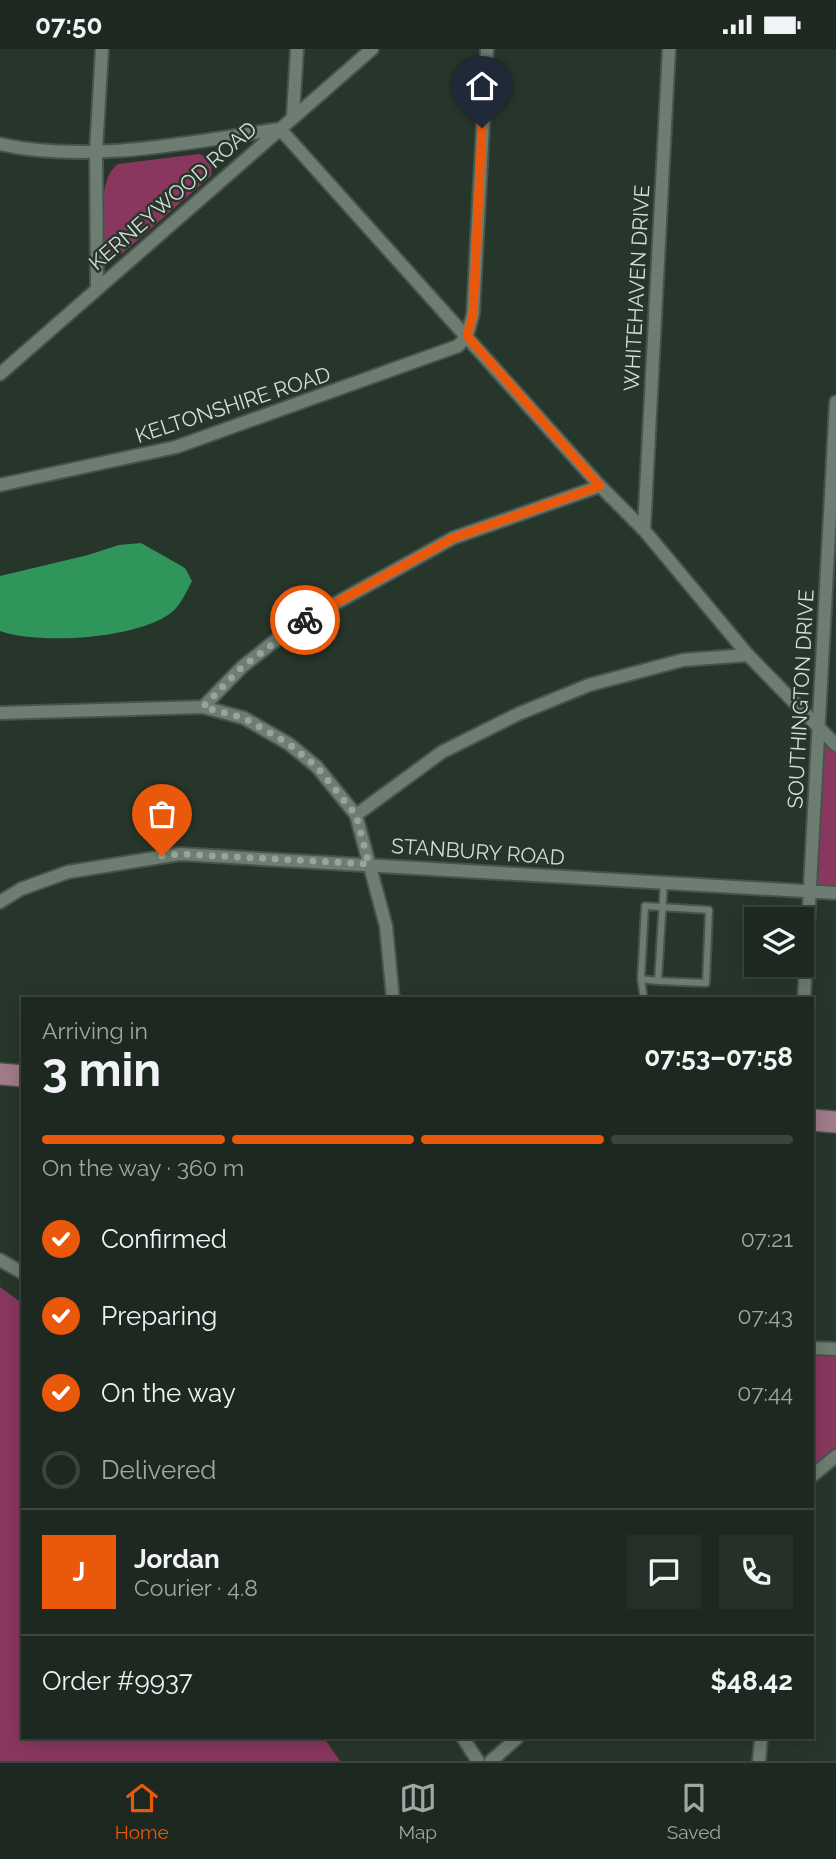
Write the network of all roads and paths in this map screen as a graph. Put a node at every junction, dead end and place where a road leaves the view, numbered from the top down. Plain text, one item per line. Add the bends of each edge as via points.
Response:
1 (102, 49) edge
2 (296, 49) edge
3 (372, 49) edge
4 (486, 49) edge
5 (669, 49) edge
6 (293, 115) junction
7 (280, 129) junction
8 (0, 144) edge
9 (96, 151) junction
10 (97, 288) junction
11 (467, 336) junction
12 (0, 374) edge
13 (836, 402) edge
14 (0, 485) edge
15 (600, 486) junction
16 (644, 530) junction
17 (748, 655) junction
18 (203, 707) junction
19 (0, 713) edge
20 (819, 725) junction
21 (836, 745) edge
22 (356, 815) junction
23 (369, 864) junction
24 (664, 882) junction
25 (809, 891) junction
26 (836, 893) edge
27 (0, 902) edge
28 (664, 907) junction
29 (641, 979) junction
30 (658, 981) junction
31 (393, 997) edge
32 (644, 997) edge
33 (804, 997) edge
34 (0, 1074) edge
35 (21, 1076) edge
36 (814, 1120) edge
37 (836, 1122) edge
38 (0, 1260) edge
39 (21, 1272) edge
40 (814, 1348) edge
41 (836, 1349) edge
42 (836, 1455) edge
43 (814, 1474) edge
44 (464, 1739) edge
45 (516, 1739) edge
46 (761, 1739) edge
47 (478, 1761) edge
48 (491, 1761) edge
49 (759, 1761) edge

1 - 9 street
2 - 6 street
3 - 6 street, KERNEYWOOD ROAD
4 - 11 street via 473,314
5 - 16 street, WHITEHAVEN DRIVE
6 - 7 street, KERNEYWOOD ROAD
7 - 9 street via 143,149
7 - 10 street, KERNEYWOOD ROAD
7 - 11 street
8 - 9 street
9 - 10 street
10 - 12 street, KERNEYWOOD ROAD
11 - 14 street, KELTONSHIRE ROAD via 458,347 176,447
11 - 15 street
13 - 20 street, SOUTHINGTON DRIVE
15 - 16 street
15 - 18 street via 453,538 291,628 242,667
16 - 17 street
17 - 20 street
17 - 22 street via 683,660 589,685 442,752
18 - 19 street
18 - 22 street via 244,718 289,744 317,767
20 - 21 street
20 - 25 street, SOUTHINGTON DRIVE
22 - 23 street
23 - 24 street, STANBURY ROAD
23 - 27 street, STANBURY ROAD via 180,854 68,871
23 - 31 street via 386,926
24 - 25 street, STANBURY ROAD
24 - 28 lane
25 - 26 street, STANBURY ROAD
25 - 33 street, SOUTHINGTON DRIVE
28 - 29 lane via 645,906
28 - 30 lane
28 - 30 lane via 709,910 706,983
29 - 30 lane
29 - 32 lane
34 - 35 main road
36 - 37 main road
38 - 39 street
40 - 41 street
42 - 43 street
44 - 47 street
45 - 48 street
46 - 49 street

